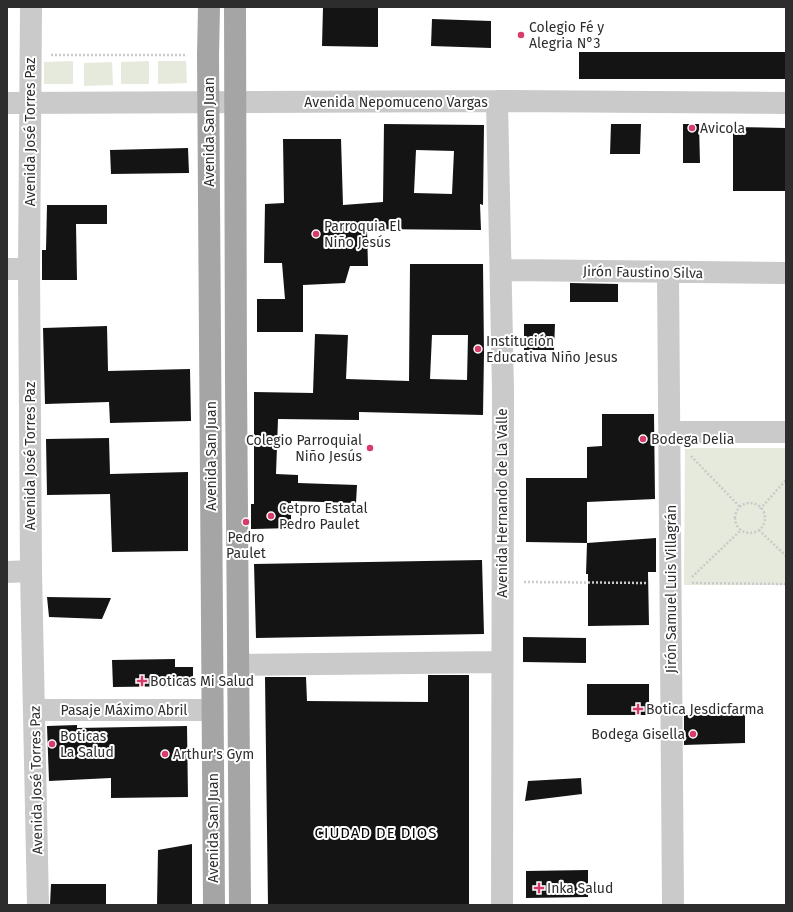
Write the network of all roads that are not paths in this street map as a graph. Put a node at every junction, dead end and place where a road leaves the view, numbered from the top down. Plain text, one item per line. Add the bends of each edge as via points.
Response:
1 (30, 7) edge
2 (209, 7) edge
3 (235, 7) edge
4 (497, 101) junction
5 (236, 102) junction
6 (7, 103) edge
7 (31, 103) junction
8 (209, 103) junction
9 (786, 103) edge
10 (7, 269) edge
11 (29, 269) junction
12 (501, 270) junction
13 (668, 273) junction
14 (786, 273) edge
15 (670, 432) junction
16 (786, 432) edge
17 (31, 571) junction
18 (7, 572) edge
19 (502, 662) junction
20 (238, 665) junction
21 (35, 710) junction
22 (212, 710) junction
23 (38, 905) edge
24 (214, 905) edge
25 (240, 905) edge
26 (502, 905) edge
27 (673, 905) edge

1 - 7 street, Avenida José Torres Paz
2 - 8 main road, Avenida San Juan
3 - 5 main road, Avenida San Juan
4 - 5 street, Avenida Nepomuceno Vargas
4 - 9 street, Avenida Nepomuceno Vargas
4 - 12 street, Avenida Hernando de La Valle
5 - 8 street, Avenida Nepomuceno Vargas
5 - 20 main road, Avenida San Juan
6 - 7 street, Avenida Nepomuceno Vargas
7 - 8 street, Avenida Nepomuceno Vargas
7 - 11 street, Avenida José Torres Paz
8 - 22 main road, Avenida San Juan
10 - 11 street
11 - 17 street, Avenida José Torres Paz
12 - 13 street, Jirón Faustino Silva
12 - 19 street, Avenida Hernando de La Valle
13 - 14 street, Jirón Faustino Silva
13 - 15 street, Jirón Samuel Luis Villagrán
15 - 16 street
15 - 27 street, Jirón Samuel Luis Villagrán
17 - 18 street
17 - 21 street, Avenida José Torres Paz
19 - 20 street
19 - 26 street, Avenida Hernando de La Valle
20 - 25 main road, Avenida San Juan
21 - 22 street, Pasaje Máximo Abril
21 - 23 street, Avenida José Torres Paz
22 - 24 main road, Avenida San Juan

